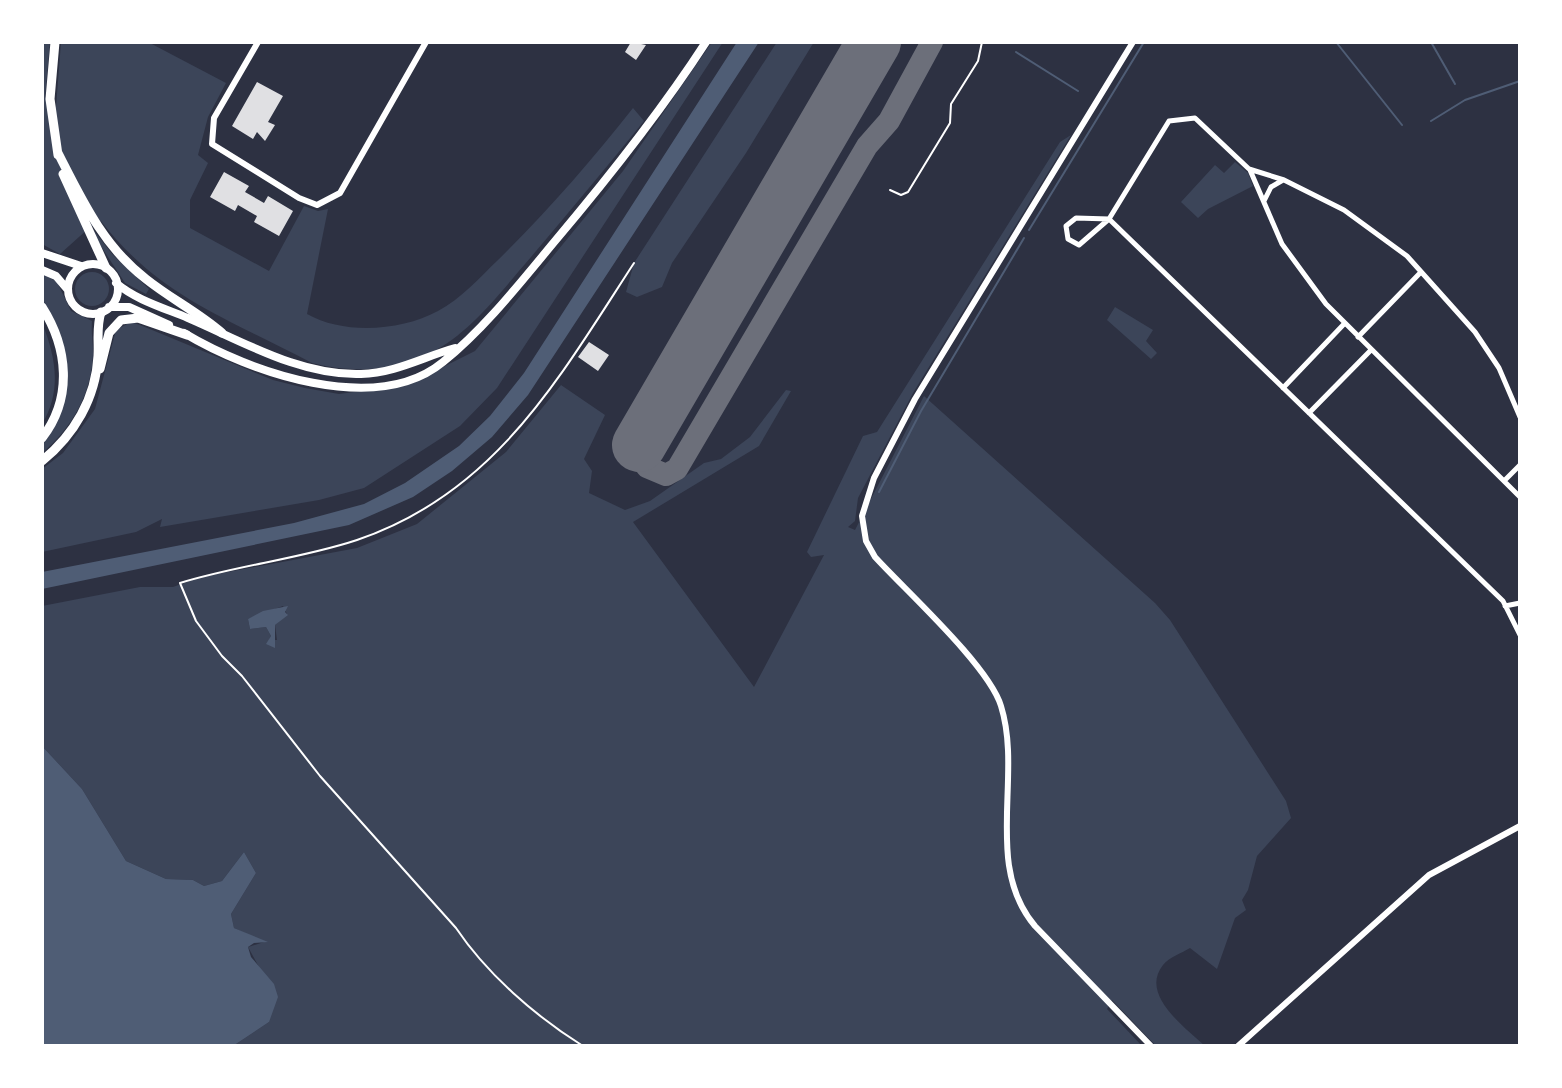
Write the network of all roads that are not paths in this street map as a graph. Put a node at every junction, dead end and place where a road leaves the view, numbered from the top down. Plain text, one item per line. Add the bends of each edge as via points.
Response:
1 (55, 42) edge
2 (258, 42) edge
3 (426, 42) edge
4 (706, 42) edge
5 (982, 42) edge
6 (1133, 42) edge
7 (58, 153) junction
8 (1249, 169) junction
9 (1284, 180) junction
10 (890, 190) dead end
11 (1263, 202) junction
12 (1109, 219) junction
13 (42, 253) edge
14 (82, 267) junction
15 (106, 268) junction
16 (42, 270) edge
17 (1421, 272) junction
18 (116, 283) junction
19 (68, 290) junction
20 (42, 307) edge
21 (105, 310) junction
22 (1344, 324) junction
23 (222, 333) junction
24 (187, 335) junction
25 (1358, 337) junction
26 (456, 348) junction
27 (1371, 350) junction
28 (93, 385) junction
29 (1283, 388) junction
30 (1309, 413) junction
31 (1520, 417) edge
32 (42, 438) edge
33 (42, 461) edge
34 (1520, 465) edge
35 (1504, 481) junction
36 (1520, 497) edge
37 (1520, 603) edge
38 (1505, 606) junction
39 (1520, 635) edge
40 (1520, 826) edge
41 (1151, 1046) edge
42 (1238, 1046) edge

1 - 7 highway via 50,99
2 - 3 street via 214,118 212,144 317,205 340,193
4 - 26 main road via 609,176 503,302
5 - 10 lane via 978,61 951,104 950,123 908,192
6 - 41 street via 915,399 869,488 862,524 875,557 996,693 1006,728 1009,867 1021,906
7 - 15 highway via 70,194
7 - 23 highway via 83,204 116,250 144,278
8 - 9 street
8 - 11 street
8 - 12 street via 1198,120 1171,120
9 - 11 street via 1271,187
9 - 17 street via 1369,226
11 - 22 street via 1282,244
12 - 12 street via 1079,245 1068,239 1066,226 1072,219
12 - 29 street
13 - 14 main road
14 - 15 main road
14 - 19 main road via 71,276
15 - 18 main road
16 - 19 main road
17 - 25 street
17 - 31 street via 1488,350
18 - 21 main road via 116,297
18 - 23 main road
19 - 21 main road via 78,309
20 - 32 highway via 57,336 64,369 60,404
21 - 24 main road via 129,307
21 - 28 highway
22 - 25 street
22 - 29 street
23 - 26 main road via 309,368 350,374 395,369
24 - 26 main road via 282,375 344,388 416,375 443,362
24 - 28 highway via 138,318 121,320 109,333
25 - 27 street
27 - 30 street
27 - 35 street
28 - 33 highway via 75,426
29 - 30 street
30 - 38 street
34 - 35 street
35 - 36 street
37 - 38 street
38 - 39 street
40 - 42 street via 1429,875

